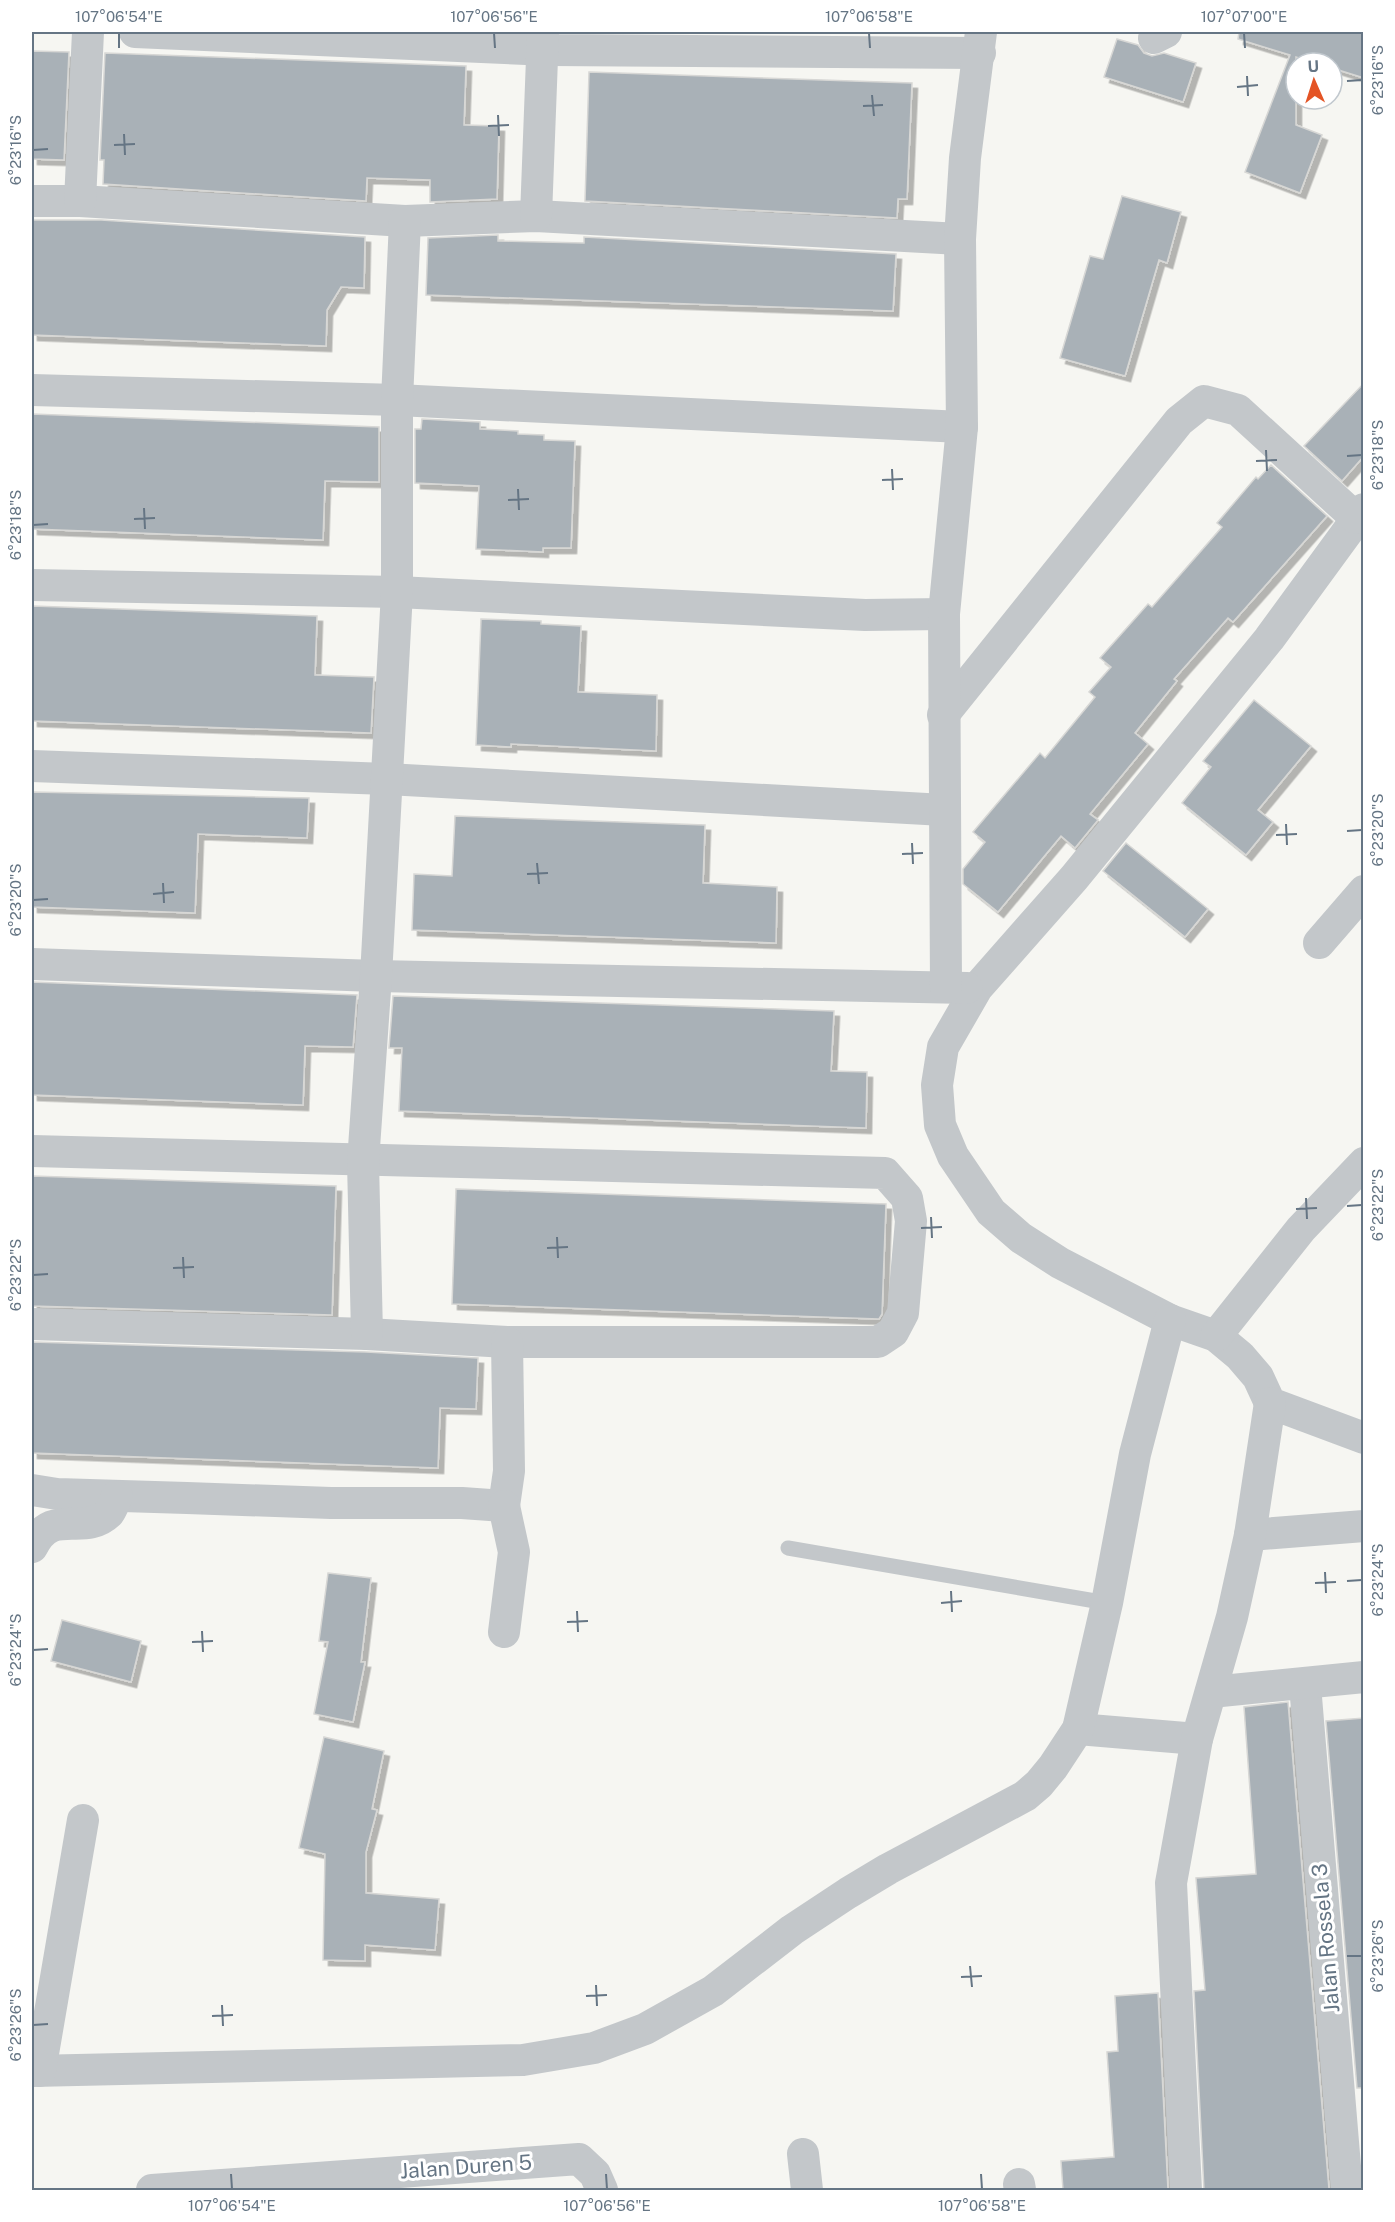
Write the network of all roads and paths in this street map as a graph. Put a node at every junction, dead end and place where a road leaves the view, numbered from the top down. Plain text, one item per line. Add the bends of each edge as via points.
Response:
1 (88, 32) edge
2 (135, 32) edge
3 (543, 40) edge
4 (981, 42) edge
5 (32, 201) edge
6 (80, 201) junction
7 (536, 216) junction
8 (405, 221) junction
9 (960, 239) junction
10 (32, 390) edge
11 (397, 400) junction
12 (962, 427) junction
13 (1360, 513) edge
14 (32, 585) edge
15 (396, 592) junction
16 (944, 614) junction
17 (943, 715) junction
18 (32, 766) edge
19 (387, 779) junction
20 (944, 810) junction
21 (1364, 891) edge
22 (1319, 943) dead end
23 (32, 964) edge
24 (376, 976) junction
25 (961, 988) junction
26 (32, 1151) edge
27 (363, 1161) junction
28 (1364, 1163) edge
29 (1170, 1320) junction
30 (32, 1324) edge
31 (367, 1334) junction
32 (1216, 1336) junction
33 (507, 1342) junction
34 (1270, 1403) junction
35 (1364, 1438) edge
36 (32, 1490) edge
37 (117, 1496) junction
38 (504, 1506) junction
39 (1364, 1526) edge
40 (1250, 1535) junction
41 (32, 1547) edge
42 (788, 1548) dead end
43 (1107, 1603) junction
44 (504, 1632) dead end
45 (1364, 1677) edge
46 (1305, 1685) junction
47 (1211, 1692) junction
48 (1078, 1729) junction
49 (1197, 1739) junction
50 (83, 1820) dead end
51 (36, 2071) edge
52 (803, 2154) dead end
53 (599, 2182) edge
54 (152, 2190) edge
55 (807, 2190) edge
56 (1186, 2190) edge
57 (1347, 2190) edge

1 - 6 street
2 - 3 street
3 - 4 street
3 - 7 street
4 - 9 street
5 - 6 street
6 - 8 street
7 - 8 street
7 - 9 street
8 - 11 street
9 - 12 street
10 - 11 street
11 - 12 street
11 - 15 street
12 - 16 street
13 - 17 street via 1238,410 1204,401 1179,421
13 - 25 street via 1269,639 1074,879
14 - 15 street
15 - 16 street via 864,615
15 - 19 street
16 - 17 street
17 - 20 street
18 - 19 street
19 - 20 street
19 - 24 street
20 - 25 street
21 - 22 street
23 - 24 street
24 - 25 street
24 - 27 street
25 - 29 street via 943,1047 937,1085 940,1125 953,1156 991,1212 1022,1238 1060,1263
26 - 27 street
27 - 31 street
27 - 33 street via 885,1173 907,1198 911,1221 903,1313 893,1332 878,1342
28 - 32 street via 1301,1229
29 - 32 street
29 - 43 street via 1135,1454
30 - 31 street
31 - 33 street
32 - 34 street via 1258,1377
33 - 38 street via 509,1471
34 - 35 street
34 - 40 street
36 - 37 street
37 - 38 street
37 - 41 street via 109,1512 77,1525 60,1522 44,1529
38 - 44 street via 514,1552
39 - 40 street
40 - 47 street
42 - 43 lane
43 - 48 street
45 - 46 street
46 - 47 street
46 - 57 street, Jalan Rossela 3
47 - 49 street
48 - 49 street
48 - 51 street via 1053,1767 1025,1796 848,1893 713,1991 645,2029 594,2048 524,2060
49 - 56 street via 1172,1883
50 - 51 street
52 - 55 street
53 - 54 street, Jalan Duren 5 via 579,2159

